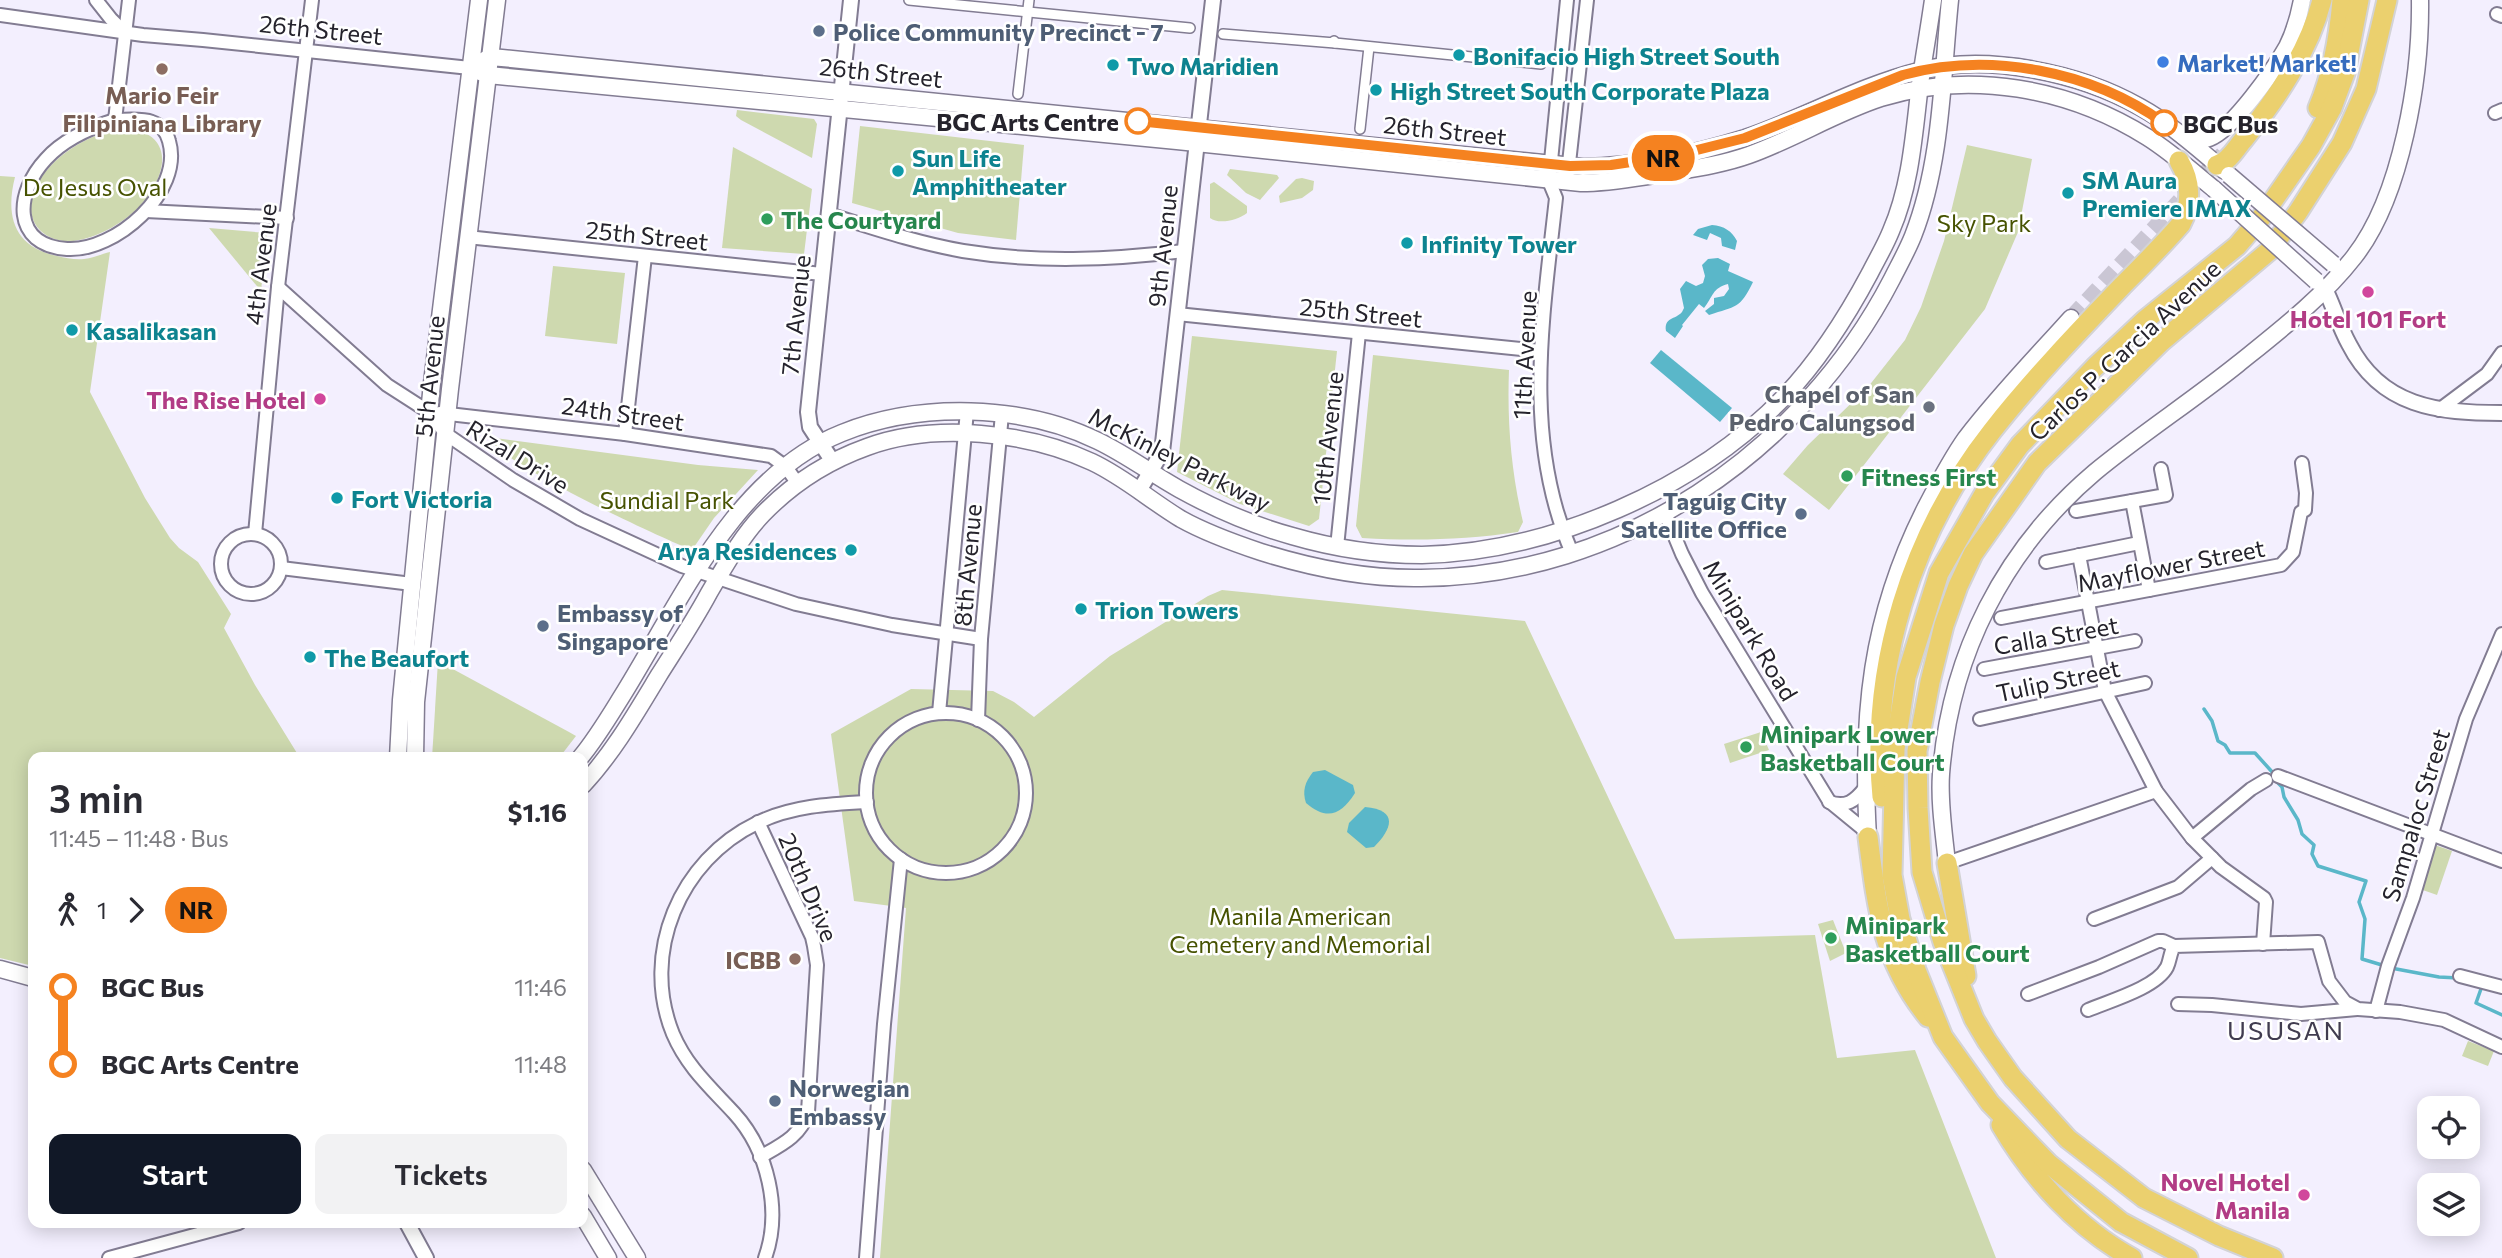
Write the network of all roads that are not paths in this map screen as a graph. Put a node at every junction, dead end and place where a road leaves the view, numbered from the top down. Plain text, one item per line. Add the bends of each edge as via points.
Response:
1 (96, 0) edge
2 (129, 0) edge
3 (312, 0) edge
4 (479, 0) edge
5 (497, 0) edge
6 (851, 0) edge
7 (909, 0) edge
8 (1029, 0) edge
9 (1213, 0) edge
10 (1567, 0) edge
11 (1587, 0) edge
12 (1933, 0) edge
13 (1950, 0) edge
14 (2302, 0) edge
15 (2322, 0) edge
16 (2342, 0) edge
17 (2359, 0) edge
18 (2387, 0) edge
19 (2420, 0) edge
20 (1027, 12) junction
21 (0, 15) edge
22 (1189, 28) dead end
23 (125, 33) junction
24 (1223, 34) dead end
25 (1369, 47) junction
26 (306, 51) junction
27 (490, 57) junction
28 (1539, 64) dead end
29 (1943, 67) junction
30 (470, 68) junction
31 (1922, 70) junction
32 (488, 75) junction
33 (1942, 86) junction
34 (1920, 88) junction
35 (842, 91) junction
36 (1018, 94) dead end
37 (840, 108) junction
38 (115, 120) junction
39 (1360, 129) dead end
40 (1197, 135) junction
41 (2180, 135) junction
42 (2179, 161) junction
43 (1550, 164) junction
44 (1570, 166) junction
45 (2223, 170) junction
46 (1549, 181) junction
47 (1566, 183) junction
48 (2283, 187) junction
49 (1556, 197) junction
50 (146, 211) junction
51 (828, 214) junction
52 (287, 218) junction
53 (467, 237) junction
54 (1184, 251) junction
55 (645, 256) junction
56 (2337, 268) junction
57 (822, 274) junction
58 (2320, 285) junction
59 (278, 287) junction
60 (1177, 314) junction
61 (2071, 318) tunnel mouth
62 (1359, 332) junction
63 (1541, 351) junction
64 (2502, 353) edge
65 (2439, 410) junction
66 (967, 411) junction
67 (429, 412) junction
68 (2502, 413) edge
69 (448, 414) junction
70 (1002, 414) junction
71 (965, 433) junction
72 (446, 434) junction
73 (625, 434) junction
74 (1000, 436) junction
75 (821, 443) junction
76 (833, 462) junction
77 (2302, 463) dead end
78 (786, 467) junction
79 (2161, 469) dead end
80 (1151, 471) junction
81 (798, 484) junction
82 (1139, 491) junction
83 (2132, 501) junction
84 (2077, 511) dead end
85 (1665, 513) junction
86 (1562, 530) junction
87 (256, 534) junction
88 (2139, 544) junction
89 (1338, 547) junction
90 (1572, 552) junction
91 (2079, 555) junction
92 (2046, 562) dead end
93 (281, 568) junction
94 (697, 572) junction
95 (717, 579) junction
96 (412, 584) junction
97 (2149, 590) junction
98 (2087, 602) junction
99 (2001, 618) dead end
100 (947, 634) junction
101 (2502, 634) edge
102 (981, 639) junction
103 (2135, 641) dead end
104 (2096, 649) junction
105 (1984, 669) dead end
106 (2145, 682) dead end
107 (2105, 691) junction
108 (939, 713) junction
109 (1980, 719) dead end
110 (978, 720) junction
111 (398, 752) edge
112 (415, 752) edge
113 (584, 752) edge
114 (588, 780) edge
115 (1865, 788) junction
116 (2157, 791) junction
117 (867, 802) junction
118 (1829, 802) junction
119 (758, 822) junction
120 (2432, 834) junction
121 (1868, 837) junction
122 (2192, 838) junction
123 (2212, 858) junction
124 (901, 859) junction
125 (2502, 861) edge
126 (1947, 863) junction
127 (1892, 874) junction
128 (2094, 919) dead end
129 (2263, 944) junction
130 (2174, 946) junction
131 (0, 970) edge
132 (2460, 976) dead end
133 (28, 977) edge
134 (2502, 987) edge
135 (2028, 994) dead end
136 (2178, 1004) dead end
137 (2358, 1009) junction
138 (2088, 1010) dead end
139 (2376, 1011) junction
140 (1974, 1019) junction
141 (1944, 1037) junction
142 (2502, 1047) edge
143 (1977, 1085) junction
144 (760, 1157) junction
145 (588, 1178) edge
146 (588, 1224) edge
147 (225, 1228) edge
148 (410, 1228) edge
149 (155, 1252) edge
150 (109, 1258) edge
151 (426, 1258) edge
152 (608, 1258) edge
153 (637, 1258) edge
154 (765, 1258) edge
155 (866, 1258) edge
156 (2132, 1258) edge
157 (2188, 1258) edge
158 (2273, 1258) edge

1 - 23 street
2 - 23 street
3 - 26 street, 4th Avenue
4 - 30 main road, 5th Avenue
5 - 27 main road, 5th Avenue
6 - 35 street, 7th Avenue
7 - 20 street
8 - 20 street
9 - 40 street, 9th Avenue
10 - 43 street, 11th Avenue
11 - 44 street, 11th Avenue
12 - 31 main road, McKinley Parkway
13 - 29 main road, McKinley Parkway
14 - 41 main road via 2288,44 2235,118 2208,139
15 - 45 main road via 2303,49 2263,116
16 - 48 main road via 2334,61
17 - 48 main road, Carlos P. Garcia Avenue via 2345,73 2332,108
18 - 140 main road, Carlos P. Garcia Avenue via 2366,89 2342,143 2298,212 2269,251 2161,342 2037,463 1973,554 1958,586 1935,660 1917,751 1917,808 1922,872
19 - 56 main road via 2414,96 2391,186 2355,256
20 - 22 street
20 - 36 street
21 - 23 street, 26th Street
23 - 26 street, 26th Street
23 - 38 street
24 - 25 street
25 - 28 street
25 - 39 street
26 - 30 street, 26th Street
26 - 52 street, 4th Avenue
27 - 30 main road
27 - 32 main road, 5th Avenue
27 - 35 main road, 26th Street
29 - 31 main road, 26th Street
29 - 33 main road, McKinley Parkway
29 - 41 main road, 26th Street via 2004,66 2087,83 2140,107
30 - 32 main road, 26th Street
30 - 67 main road, 5th Avenue
31 - 34 main road, McKinley Parkway
31 - 44 main road, 26th Street via 1745,138 1677,155
32 - 37 main road, 26th Street
32 - 53 main road, 5th Avenue
33 - 34 main road, 26th Street
33 - 42 main road, 26th Street via 2017,88 2073,101 2149,138
33 - 85 main road, McKinley Parkway via 1925,201 1912,240 1872,316 1831,374 1777,433 1694,497
34 - 47 main road, 26th Street via 1869,103 1748,156 1600,183
34 - 86 main road, McKinley Parkway via 1904,193 1891,231 1854,303 1816,361 1782,400 1741,435 1676,480 1608,514
35 - 37 street, 7th Avenue
35 - 40 main road, 26th Street
37 - 40 main road, 26th Street
37 - 51 street, 7th Avenue
38 - 50 street via 152,122 168,135 168,175
38 - 50 street via 71,139 46,159 28,185 24,221 37,240 71,249 89,247 119,233
40 - 43 main road, 26th Street
40 - 46 main road, 26th Street
40 - 54 street, 9th Avenue
41 - 45 main road, 26th Street
42 - 58 main road, 26th Street, bridge
42 - 127 main road via 2189,196 2181,224 1991,432 1953,488 1910,580 1894,634 1881,712 1879,760
43 - 44 main road, 26th Street
43 - 46 street, 11th Avenue
44 - 47 street, 11th Avenue
45 - 56 main road, 26th Street, bridge
46 - 47 main road, 26th Street
46 - 49 street, 11th Avenue
47 - 49 street, 11th Avenue
48 - 127 main road, Carlos P. Garcia Avenue via 2237,246 2145,320 2020,444 1958,539 1939,573 1906,677 1895,750
49 - 63 street, 11th Avenue
50 - 52 street
51 - 54 street via 928,243 993,255 1116,258
51 - 57 street, 7th Avenue
52 - 59 street, 4th Avenue
53 - 55 street, 25th Street
53 - 69 main road, 5th Avenue
54 - 60 street, 9th Avenue
55 - 57 street, 25th Street
55 - 73 street
56 - 58 main road
57 - 75 street, 7th Avenue via 808,412 810,427
58 - 65 street via 2349,345 2374,380 2412,403
58 - 126 main road via 2296,317 2094,474 2047,519 2004,575 1962,663 1945,734 1941,813
59 - 67 street, Rizal Drive via 387,385
59 - 87 street, 4th Avenue
60 - 62 street, 25th Street
60 - 80 street, 9th Avenue via 1162,452
61 - 115 main road, Carlos P. Garcia Avenue via 1965,439 1911,537 1877,644 1868,700
62 - 63 street, 25th Street
62 - 89 street, 10th Avenue
63 - 86 street, 11th Avenue via 1540,431
64 - 65 street via 2487,374
65 - 68 street
66 - 70 main road, McKinley Parkway
66 - 71 street, 8th Avenue
66 - 75 main road, McKinley Parkway via 868,424
67 - 69 street, 24th Street
67 - 72 street, Rizal Drive
67 - 96 main road, 5th Avenue
69 - 72 main road, 5th Avenue
69 - 73 street, 24th Street
70 - 74 street, 8th Avenue
70 - 80 main road, McKinley Parkway via 1082,433
71 - 74 main road, McKinley Parkway
71 - 76 main road, McKinley Parkway via 900,438
71 - 100 street, 8th Avenue
72 - 94 street, Rizal Drive via 580,519
72 - 112 main road, 5th Avenue via 416,702
73 - 78 street, 24th Street via 771,456
74 - 82 main road, McKinley Parkway via 1092,462
74 - 102 street, 8th Avenue
75 - 76 street, 7th Avenue
75 - 78 main road, McKinley Parkway
76 - 81 main road, McKinley Parkway
77 - 97 street, Mayflower Street via 2305,510 2293,552 2281,565
78 - 81 street
78 - 94 main road, McKinley Parkway via 746,502
79 - 83 street via 2166,495
80 - 82 street, 9th Avenue
80 - 89 main road, McKinley Parkway via 1233,516
81 - 95 main road, McKinley Parkway via 762,516
82 - 90 main road, McKinley Parkway via 1222,538 1290,560 1357,574 1469,575
83 - 84 street
83 - 88 street
85 - 90 main road, McKinley Parkway
85 - 118 street, Minipark Road via 1702,593
86 - 89 main road, McKinley Parkway via 1492,547 1426,555
86 - 90 street, 11th Avenue
87 - 93 street via 272,542
87 - 93 street via 235,538 222,553 221,573 226,582 233,590 253,595 272,586
88 - 91 street
88 - 97 street
91 - 92 street
91 - 98 street
93 - 96 street
94 - 95 street, Rizal Drive
94 - 113 main road, McKinley Parkway
95 - 100 street, Rizal Drive via 817,610
95 - 114 main road, McKinley Parkway via 621,736
96 - 111 main road, 5th Avenue
97 - 98 street, Mayflower Street
98 - 99 street, Mayflower Street
98 - 104 street
100 - 102 street, Rizal Drive
100 - 108 street, 8th Avenue
101 - 120 street, Sampaloc Street via 2466,719
102 - 110 street, 8th Avenue
103 - 104 street, Calla Street
104 - 105 street, Calla Street
104 - 107 street
106 - 107 street, Tulip Street
107 - 109 street, Tulip Street
107 - 116 street
108 - 110 street
108 - 117 street via 903,726 884,743 871,765
110 - 124 street via 1000,734 1022,766 1027,792 1018,830 992,859 962,871 931,871
115 - 118 street via 1853,802
115 - 121 main road, Carlos P. Garcia Avenue
116 - 122 street
116 - 126 street
117 - 119 street via 810,806
117 - 124 street via 878,835
118 - 121 street, Minipark Road
119 - 144 street, 20th Drive via 812,937 817,965 808,1112 795,1135
119 - 144 street via 717,849 699,868 672,915 660,970 665,1011 679,1048 699,1078 745,1127
120 - 122 street via 2272,778 2251,789
120 - 125 street
120 - 139 street, Sampaloc Street
121 - 141 main road via 1878,906 1895,965 1907,989
122 - 123 street
123 - 128 street via 2178,887
123 - 129 street via 2264,898
124 - 155 street
126 - 140 main road
127 - 141 main road, Carlos P. Garcia Avenue via 1916,970
129 - 130 street
129 - 137 street via 2320,943 2329,981 2345,1002
130 - 135 street via 2158,941
130 - 138 street via 2160,977
131 - 133 main road
132 - 134 street
136 - 137 street via 2301,1014
137 - 139 street
139 - 142 street via 2444,1020
140 - 158 main road, Carlos P. Garcia Avenue via 2013,1078 2068,1139 2144,1198
141 - 143 main road, Carlos P. Garcia Avenue
143 - 156 main road via 2033,1172 2074,1216
143 - 157 main road, Carlos P. Garcia Avenue via 2049,1164 2121,1222
144 - 154 street via 773,1218
145 - 153 main road
146 - 152 main road
147 - 149 street
148 - 151 street
149 - 150 street

